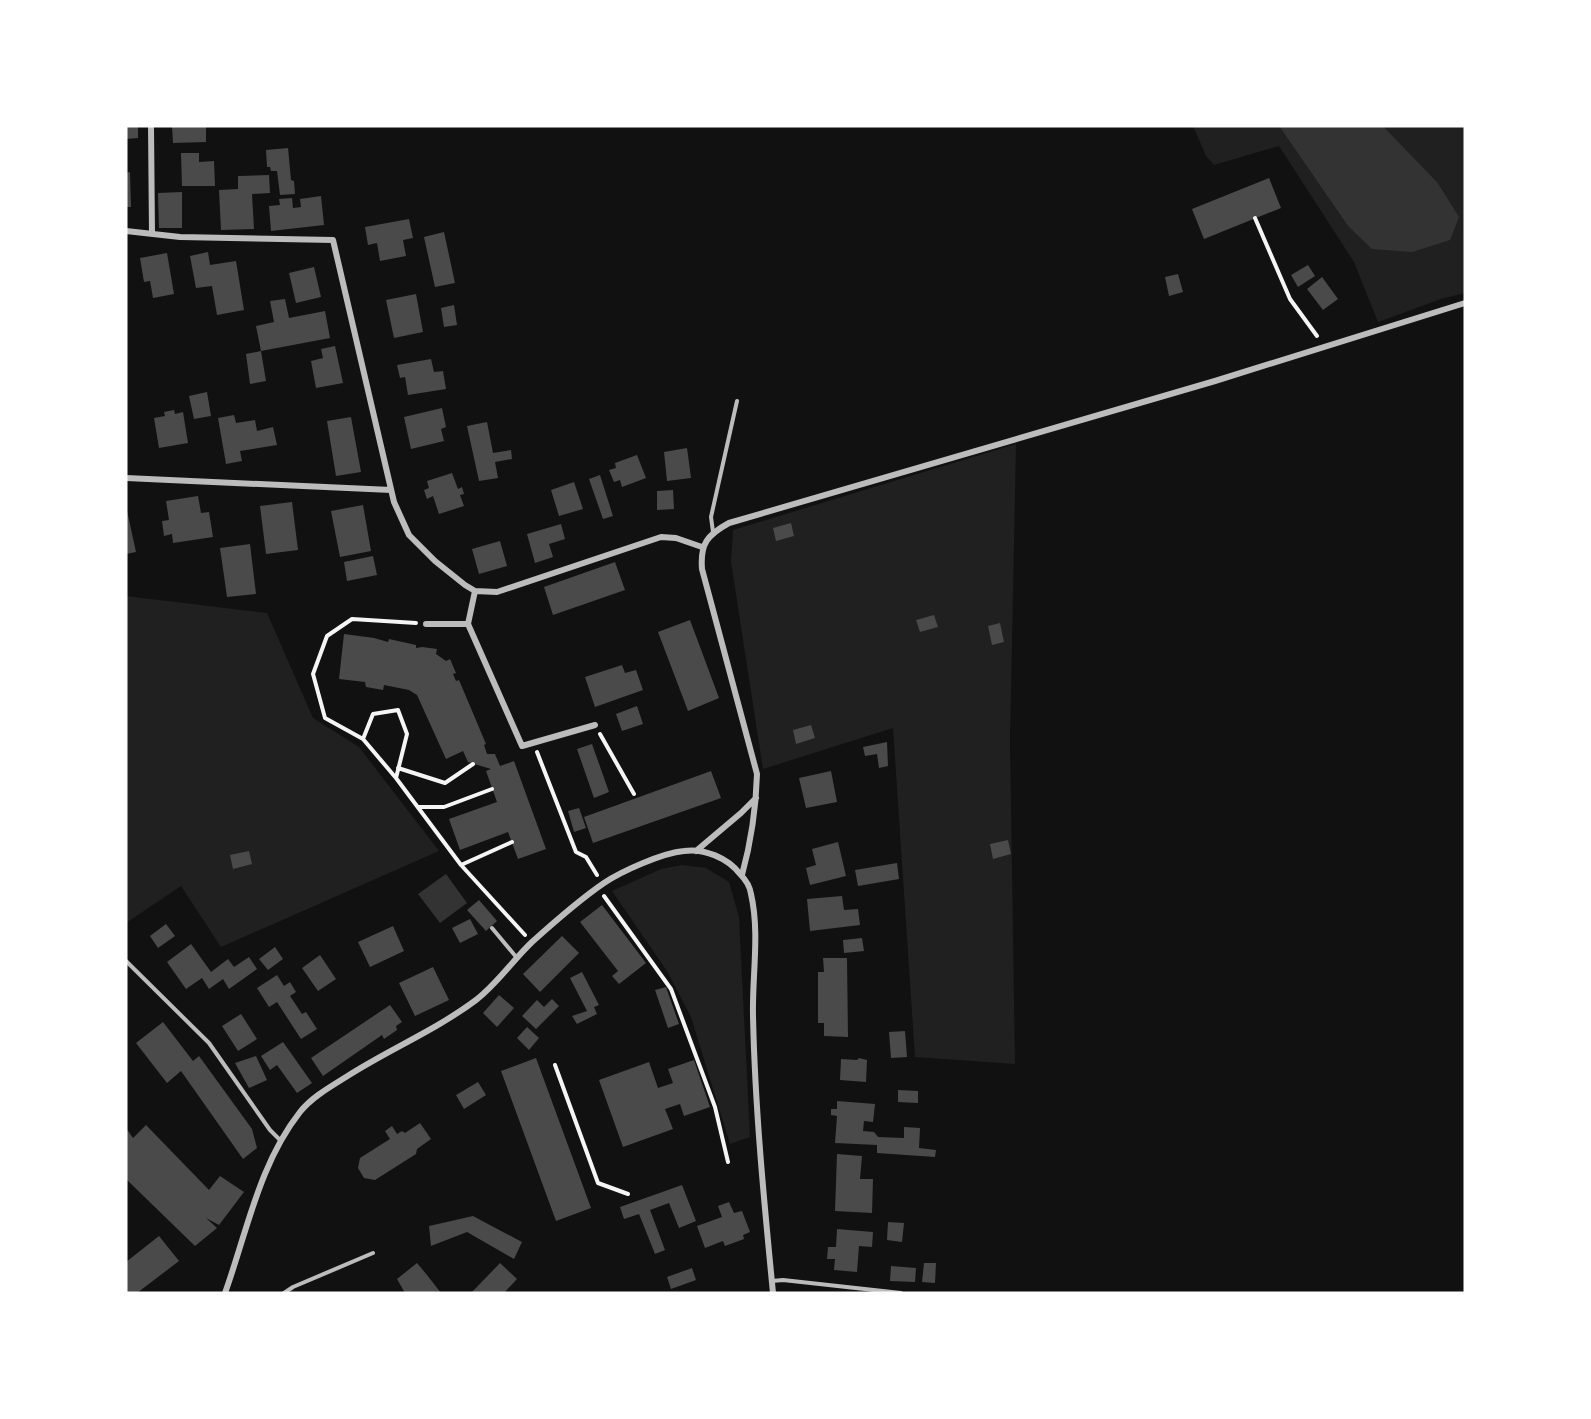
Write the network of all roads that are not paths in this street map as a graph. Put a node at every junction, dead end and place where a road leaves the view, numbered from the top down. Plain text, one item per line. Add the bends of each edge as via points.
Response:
1 (151, 126) edge
2 (126, 231) edge
3 (152, 234) junction
4 (1465, 303) edge
5 (737, 400) dead end
6 (126, 478) edge
7 (391, 490) junction
8 (713, 532) junction
9 (702, 547) junction
10 (476, 591) junction
11 (426, 624) road end
12 (468, 624) junction
13 (595, 725) road end
14 (756, 798) junction
15 (696, 851) junction
16 (742, 875) junction
17 (492, 928) dead end
18 (518, 958) junction
19 (126, 961) edge
20 (281, 1141) junction
21 (373, 1252) dead end
22 (772, 1281) junction
23 (225, 1293) edge
24 (284, 1293) edge
25 (773, 1293) edge
26 (901, 1293) edge

1 - 3 street
2 - 3 street
3 - 7 street via 333,240
4 - 8 street via 1215,381 729,523
5 - 8 lane via 711,517
6 - 7 street
7 - 10 street via 409,535 435,561
8 - 9 street
9 - 10 street via 661,537 497,592
9 - 14 street via 702,569 757,774
10 - 12 street
11 - 12 street
12 - 13 street via 522,746
14 - 15 street
14 - 16 street
15 - 16 street via 718,856
15 - 18 street via 682,851 643,864 602,884
16 - 22 street via 751,892 755,934 753,1015
17 - 18 lane
18 - 20 street via 478,999 324,1090 302,1109
19 - 20 lane via 209,1043
20 - 23 street via 255,1199
21 - 24 lane
22 - 25 street
22 - 26 lane

